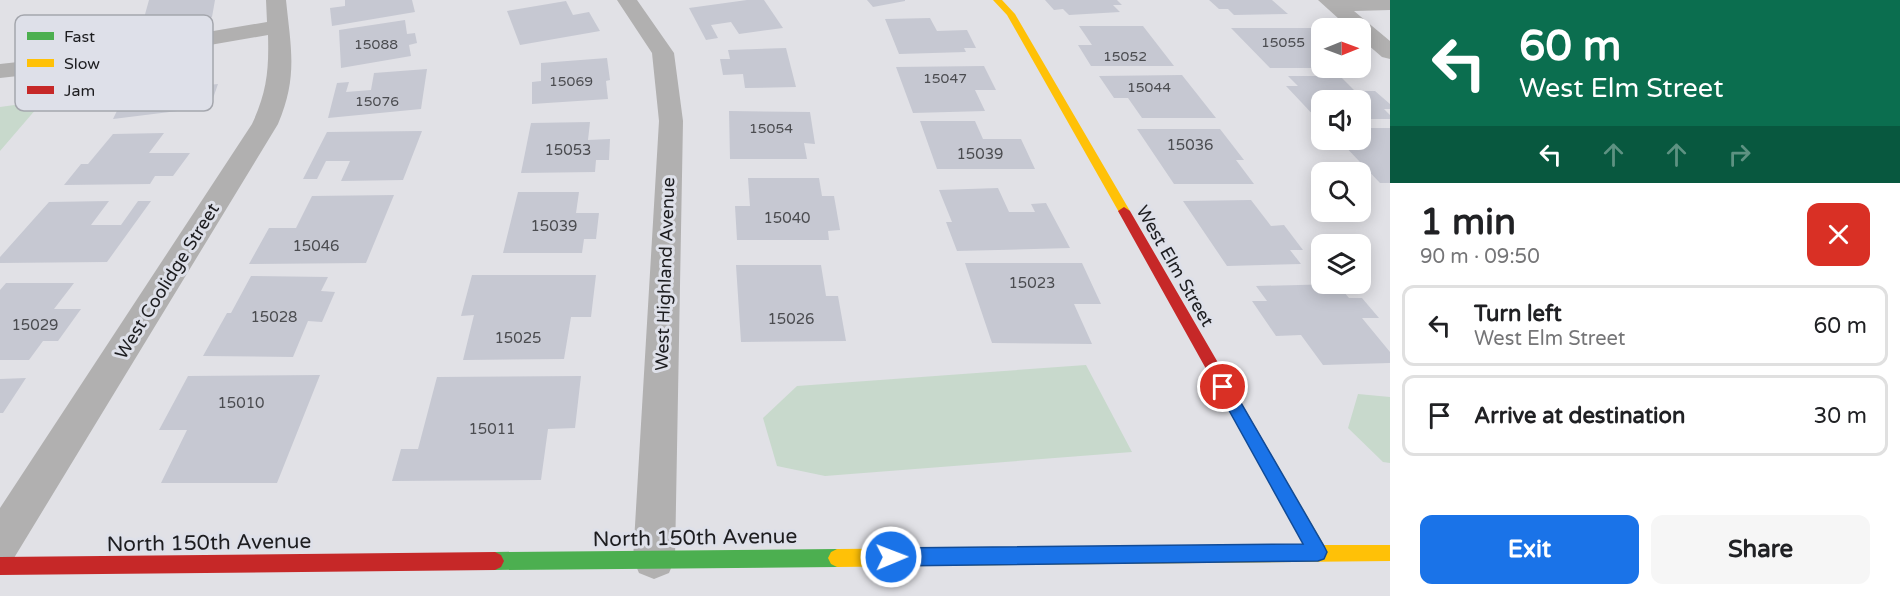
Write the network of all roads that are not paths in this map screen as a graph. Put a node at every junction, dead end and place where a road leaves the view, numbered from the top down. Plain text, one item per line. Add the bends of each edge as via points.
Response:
1 (627, 0) edge
2 (997, 0) edge
3 (1331, 2) edge
4 (1390, 4) edge
5 (277, 14) edge
6 (213, 29) edge
7 (1390, 52) edge
8 (15, 69) edge
9 (0, 71) edge
10 (0, 544) edge
11 (1318, 552) junction
12 (1390, 553) edge
13 (654, 559) junction
14 (0, 566) edge

1 - 13 street, West Highland Avenue via 663,53 671,121
2 - 11 street, West Elm Street via 1011,14
3 - 4 street
3 - 7 street
5 - 6 street
5 - 10 street, West Coolidge Street via 281,71 265,124
8 - 9 street
11 - 12 street, North 150th Avenue
11 - 13 street, North 150th Avenue
13 - 14 street, North 150th Avenue

